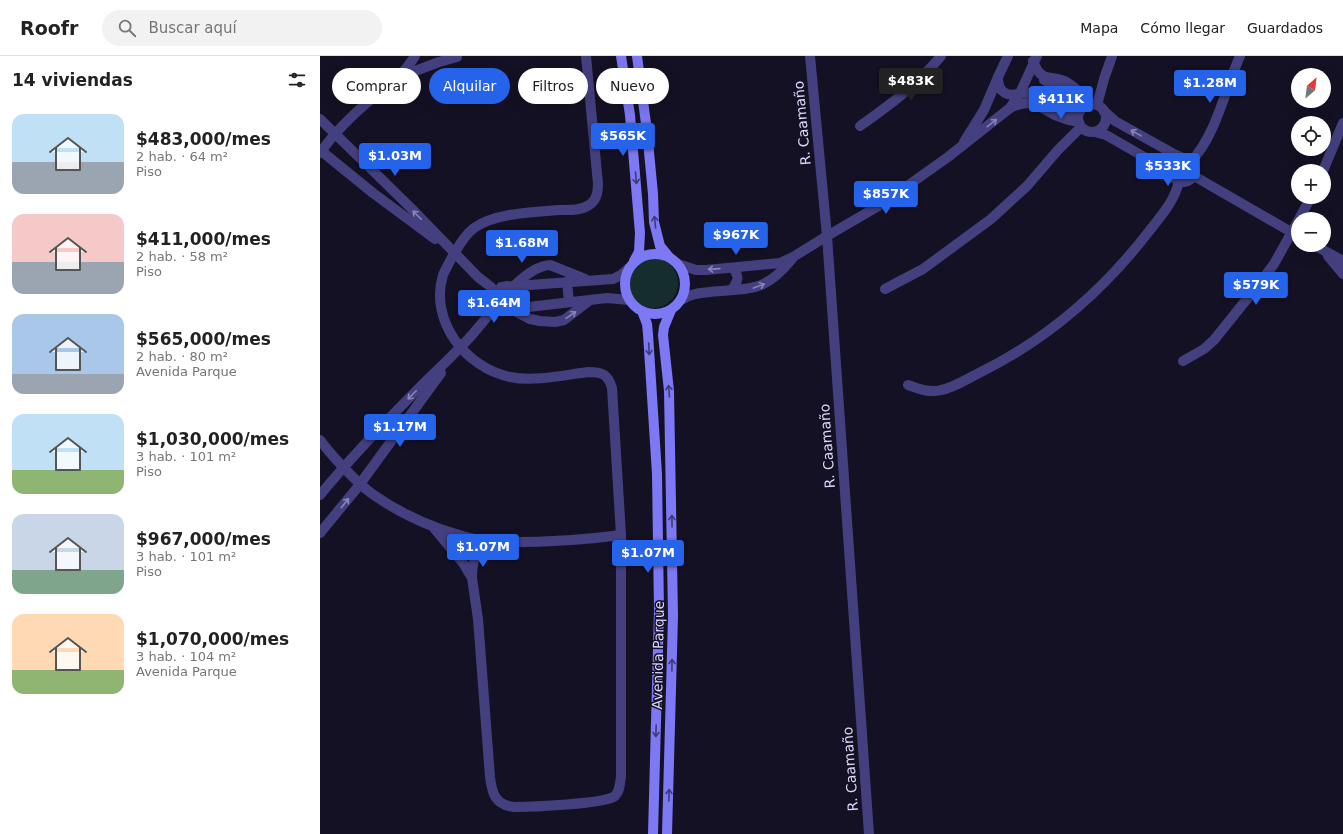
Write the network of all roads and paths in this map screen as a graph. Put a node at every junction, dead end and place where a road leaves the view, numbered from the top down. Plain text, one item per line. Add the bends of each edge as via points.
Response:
1 (415, 56) edge
2 (457, 56) edge
3 (586, 56) edge
4 (621, 56) edge
5 (637, 56) edge
6 (810, 56) edge
7 (941, 56) edge
8 (1008, 56) edge
9 (1112, 56) edge
10 (1240, 56) edge
11 (1033, 62) edge
12 (406, 68) edge
13 (421, 69) edge
14 (998, 77) junction
15 (1049, 83) junction
16 (1020, 93) junction
17 (1041, 97) junction
18 (366, 104) edge
19 (1095, 106) junction
20 (1010, 108) junction
21 (320, 119) edge
22 (1079, 122) junction
23 (1343, 123) edge
24 (860, 126) dead end
25 (1095, 132) junction
26 (335, 133) junction
27 (961, 147) junction
28 (320, 151) edge
29 (1187, 159) junction
30 (1326, 164) edge
31 (1172, 173) junction
32 (1194, 176) junction
33 (1179, 181) junction
34 (1291, 232) edge
35 (827, 236) junction
36 (1291, 240) edge
37 (455, 252) junction
38 (1325, 252) edge
39 (1326, 252) edge
40 (669, 257) junction
41 (793, 257) junction
42 (1343, 261) edge
43 (678, 264) junction
44 (632, 265) junction
45 (733, 268) junction
46 (1343, 274) edge
47 (606, 280) junction
48 (589, 281) junction
49 (567, 282) junction
50 (510, 286) junction
51 (491, 287) junction
52 (885, 289) dead end
53 (732, 290) junction
54 (607, 298) junction
55 (500, 299) junction
56 (590, 300) junction
57 (629, 300) junction
58 (681, 300) junction
59 (568, 302) junction
60 (511, 309) junction
61 (671, 310) junction
62 (642, 311) junction
63 (460, 348) junction
64 (1183, 361) dead end
65 (908, 385) dead end
66 (320, 440) edge
67 (344, 467) junction
68 (360, 484) junction
69 (320, 495) edge
70 (434, 528) junction
71 (320, 533) edge
72 (621, 535) junction
73 (488, 542) junction
74 (472, 578) junction
75 (653, 834) edge
76 (667, 834) edge
77 (869, 834) edge

1 - 12 street
2 - 13 street
3 - 37 street via 598,184 593,201 577,209 524,212 485,222 468,234
4 -> 44 street via 630,115 640,233 639,252
40 -> 5 street via 660,246 654,222 651,170
6 - 35 street, R. Caamaño
7 - 24 street via 906,92
8 - 14 street
9 - 19 street
10 - 29 street via 1207,138 1198,154
11 - 15 street via 1038,77
11 - 16 street
11 - 19 street via 1043,76 1067,82
14 - 16 street via 999,87 1004,93
14 - 27 street via 984,110
15 - 17 street
15 - 19 street
16 - 17 street
16 - 20 street
17 - 22 street
18 - 26 street
19 - 22 street via 1081,109
19 - 25 street via 1106,115 1105,124
29 -> 19 street via 1114,121
20 - 22 street via 1019,104 1032,104 1069,121
27 -> 20 street
21 - 26 street
22 - 25 street via 1087,131
22 - 52 street via 1027,186 984,224 923,269
23 - 30 street
25 - 31 street via 1106,135
26 - 28 street
37 -> 26 street
27 - 35 street via 905,190
28 - 37 street via 420,229
29 - 31 street via 1176,160 1172,166
29 - 32 street via 1195,168
31 - 33 street
32 - 33 street via 1187,181
32 - 34 street
33 - 65 street via 1174,196 1162,215 1127,259 1095,292 1047,331 1018,352 947,388 936,391
35 - 41 street
35 - 77 street, R. Caamaño
36 - 64 street via 1214,340
37 - 51 street
37 - 63 street via 443,276 441,299 446,323
38 - 46 street
39 - 42 street
40 - 43 street
40 - 44 street via 651,254 642,256
41 - 45 street via 780,262
53 -> 41 street via 764,284 778,274
45 -> 43 street via 696,270
43 - 58 street via 685,282
44 - 47 street via 613,279
44 - 57 street via 625,284
45 - 53 street via 738,274 738,280
47 - 48 street
47 - 54 street
48 - 49 street
48 - 50 street via 546,265 528,273
49 - 50 street
49 - 59 street
50 - 51 street
50 - 55 street
51 - 55 street
53 - 58 street via 698,293
54 - 56 street
54 - 57 street
55 - 60 street
55 - 63 street
56 - 59 street
60 -> 56 street via 530,319 555,322 564,320
57 - 62 street
58 - 61 street
59 - 60 street
61 - 62 street via 656,314
76 -> 61 street, Avenida Parque via 673,616 669,398 663,334
62 -> 75 street, Avenida Parque via 648,334 657,474 659,611
63 -> 67 street
63 - 68 street
63 - 72 street via 477,363 511,377 525,379 597,372 608,377 612,388
66 - 67 street
67 - 68 street
67 - 69 street
68 - 70 street via 390,505
71 -> 68 street
70 - 73 street
70 - 74 street
72 - 73 street via 519,543
72 - 74 street via 621,776 618,792 606,800 514,807 504,806 496,798 490,777 478,619
73 - 74 street via 475,558

